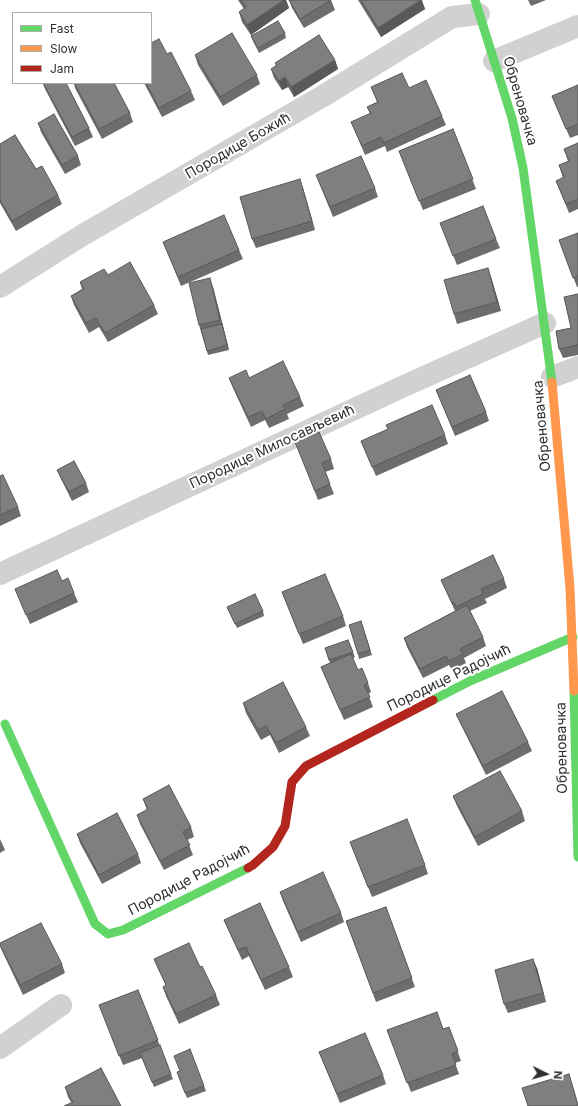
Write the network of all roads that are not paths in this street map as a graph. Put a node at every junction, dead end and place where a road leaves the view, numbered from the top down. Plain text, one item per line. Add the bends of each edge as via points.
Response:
1 (477, 7) edge
2 (578, 26) edge
3 (494, 61) junction
4 (0, 287) edge
5 (545, 323) junction
6 (578, 367) edge
7 (552, 377) junction
8 (0, 574) edge
9 (574, 586) edge
10 (573, 637) junction
11 (5, 724) dead end
12 (578, 857) edge
13 (61, 1005) dead end
14 (0, 1048) edge

1 - 3 street, Обреновачка
1 - 4 street, Породице Божић via 452,17
2 - 3 street
3 - 5 street, Обреновачка via 512,118 523,168
5 - 7 street, Обреновачка
5 - 8 street, Породице Милосављевић
6 - 7 street
7 - 9 street, Обреновачка
9 - 10 street, Обреновачка
10 - 11 street, Породице Радојчић via 470,681 306,766 292,782 286,826 273,847 253,865 123,930 108,934 95,924
10 - 12 street, Обреновачка
13 - 14 street

